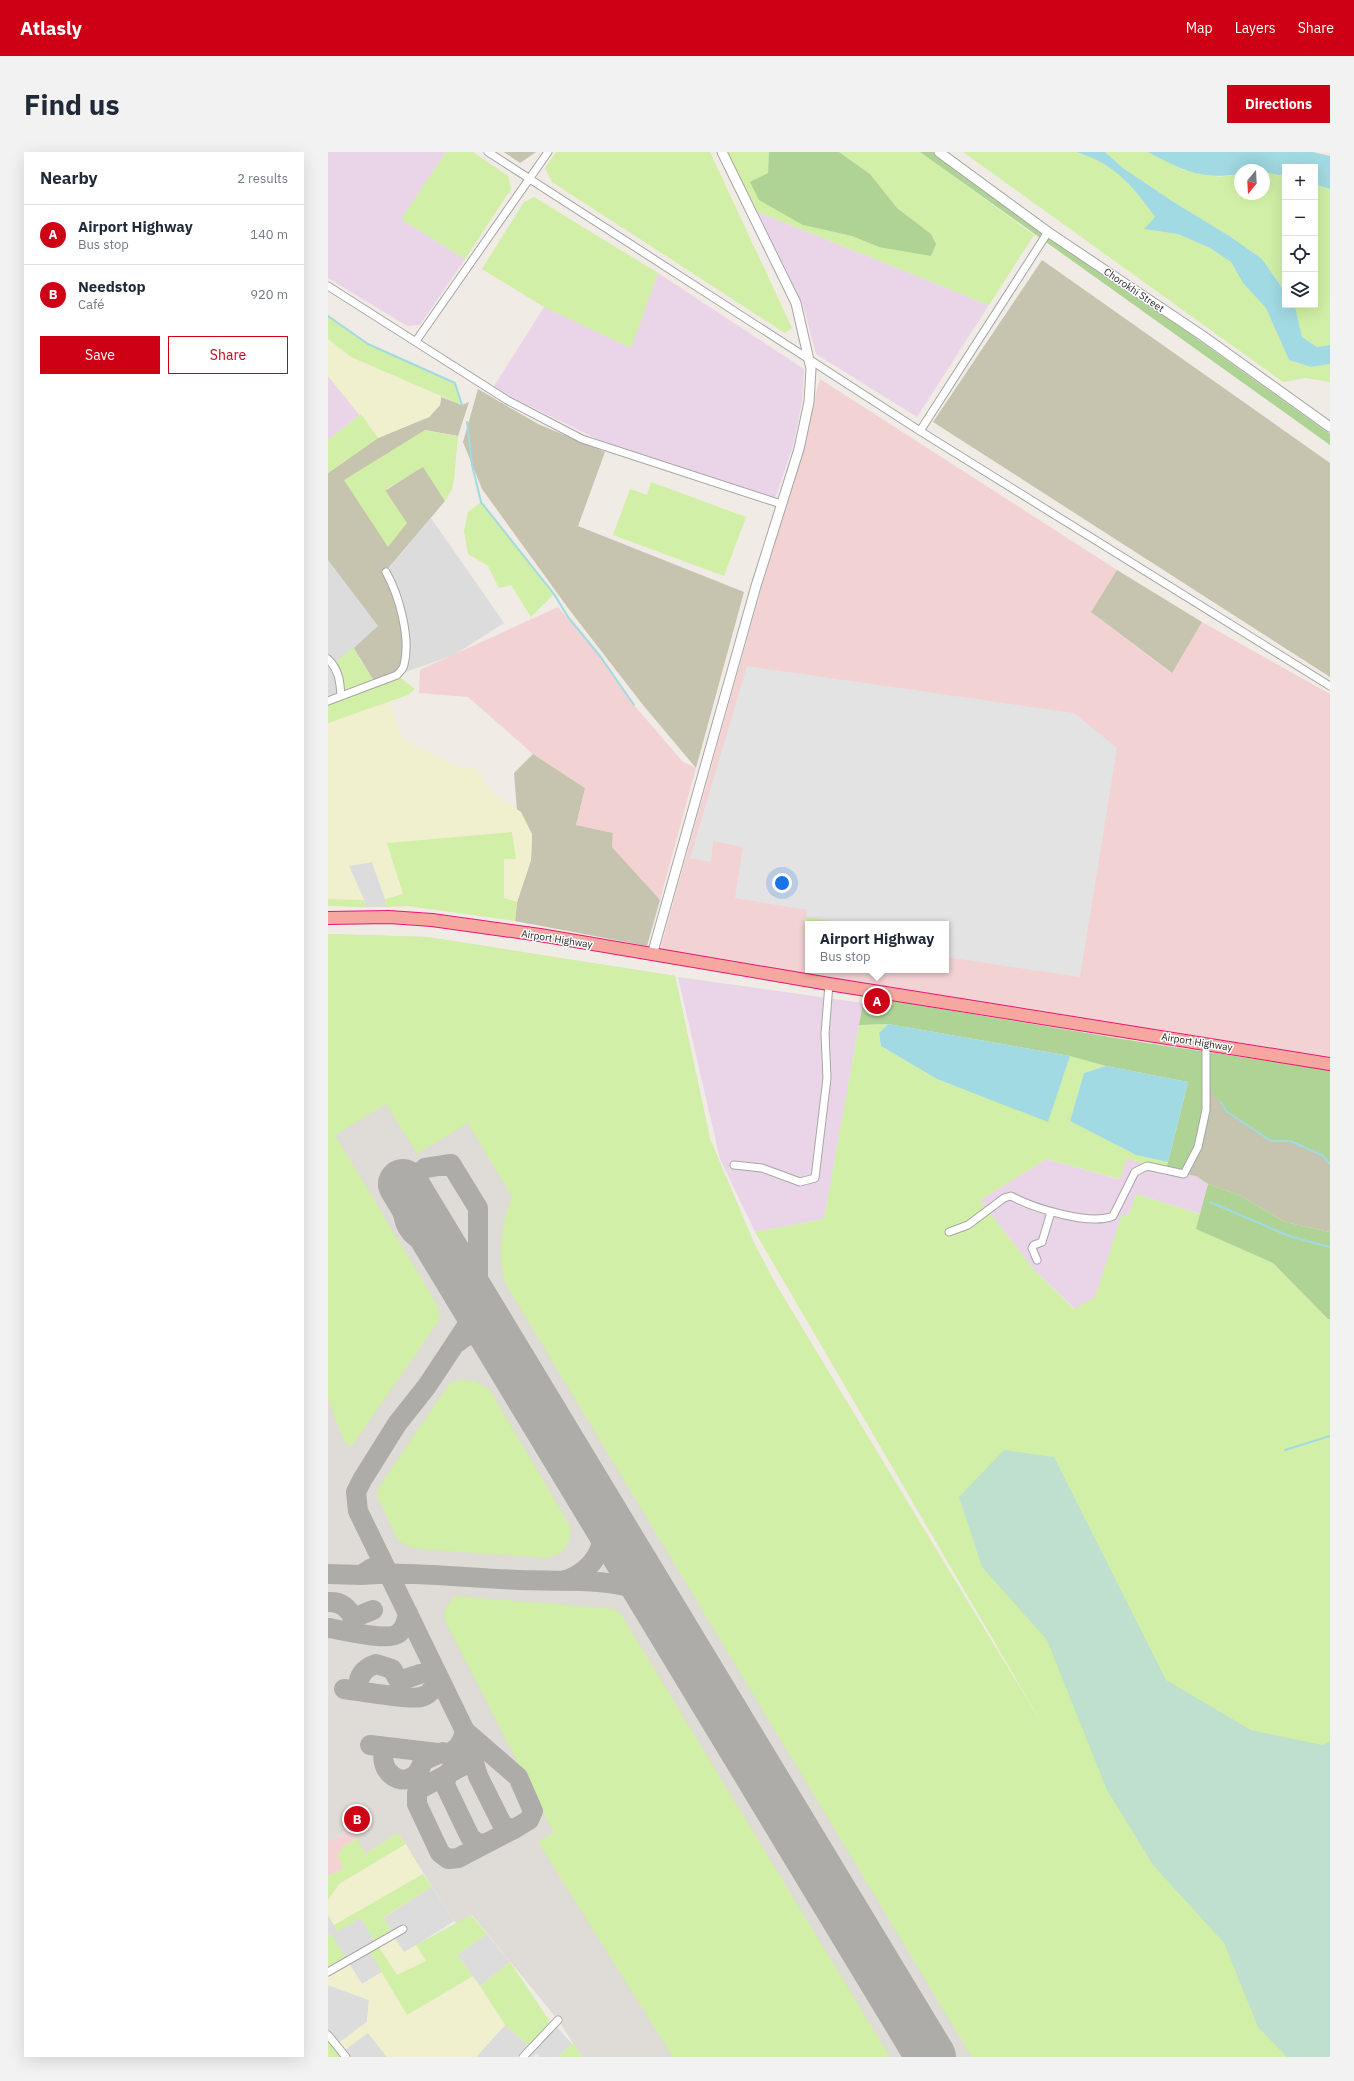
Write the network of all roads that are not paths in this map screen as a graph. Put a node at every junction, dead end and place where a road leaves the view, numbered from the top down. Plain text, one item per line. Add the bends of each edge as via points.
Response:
1 (488, 152) edge
2 (548, 152) edge
3 (722, 152) edge
4 (939, 152) edge
5 (530, 180) junction
6 (1048, 232) junction
7 (328, 286) edge
8 (416, 341) junction
9 (809, 358) junction
10 (1330, 427) edge
11 (920, 431) junction
12 (781, 504) junction
13 (386, 572) dead end
14 (328, 659) edge
15 (1330, 686) edge
16 (341, 696) junction
17 (328, 701) edge
18 (328, 918) edge
19 (652, 955) junction
20 (829, 984) junction
21 (1206, 1044) junction
22 (1330, 1064) edge
23 (734, 1165) dead end
24 (1051, 1212) junction
25 (949, 1232) dead end
26 (1037, 1260) dead end
27 (403, 1929) dead end
28 (328, 1972) edge
29 (558, 2020) dead end
30 (328, 2035) edge
31 (346, 2057) edge
32 (524, 2057) edge

1 - 5 street
2 - 5 street
3 - 9 street via 796,303
4 - 6 street, Chorokhi Street
5 - 8 street
5 - 9 street
6 - 10 street, Chorokhi Street via 1203,336
6 - 11 street
7 - 8 street
8 - 12 street via 507,400 582,439
9 - 11 street
9 - 12 street via 809,402 799,449
11 - 15 street
12 - 19 street
13 - 16 street via 395,588 401,610 405,640 404,667 397,675
14 - 16 street via 339,676
16 - 17 street
18 - 19 highway, Airport Highway via 389,917 432,920
19 - 20 highway, Airport Highway
20 - 21 highway, Airport Highway
20 - 23 street via 825,1034 826,1078 815,1178 800,1182 762,1168
21 - 22 highway, Airport Highway
21 - 24 street via 1206,1110 1198,1147 1184,1174 1147,1166 1135,1172 1113,1216 1105,1219
24 - 25 street via 1025,1204 1011,1196 1004,1198 968,1225
24 - 26 street via 1042,1242 1032,1248
27 - 28 street
29 - 32 street
30 - 31 street

